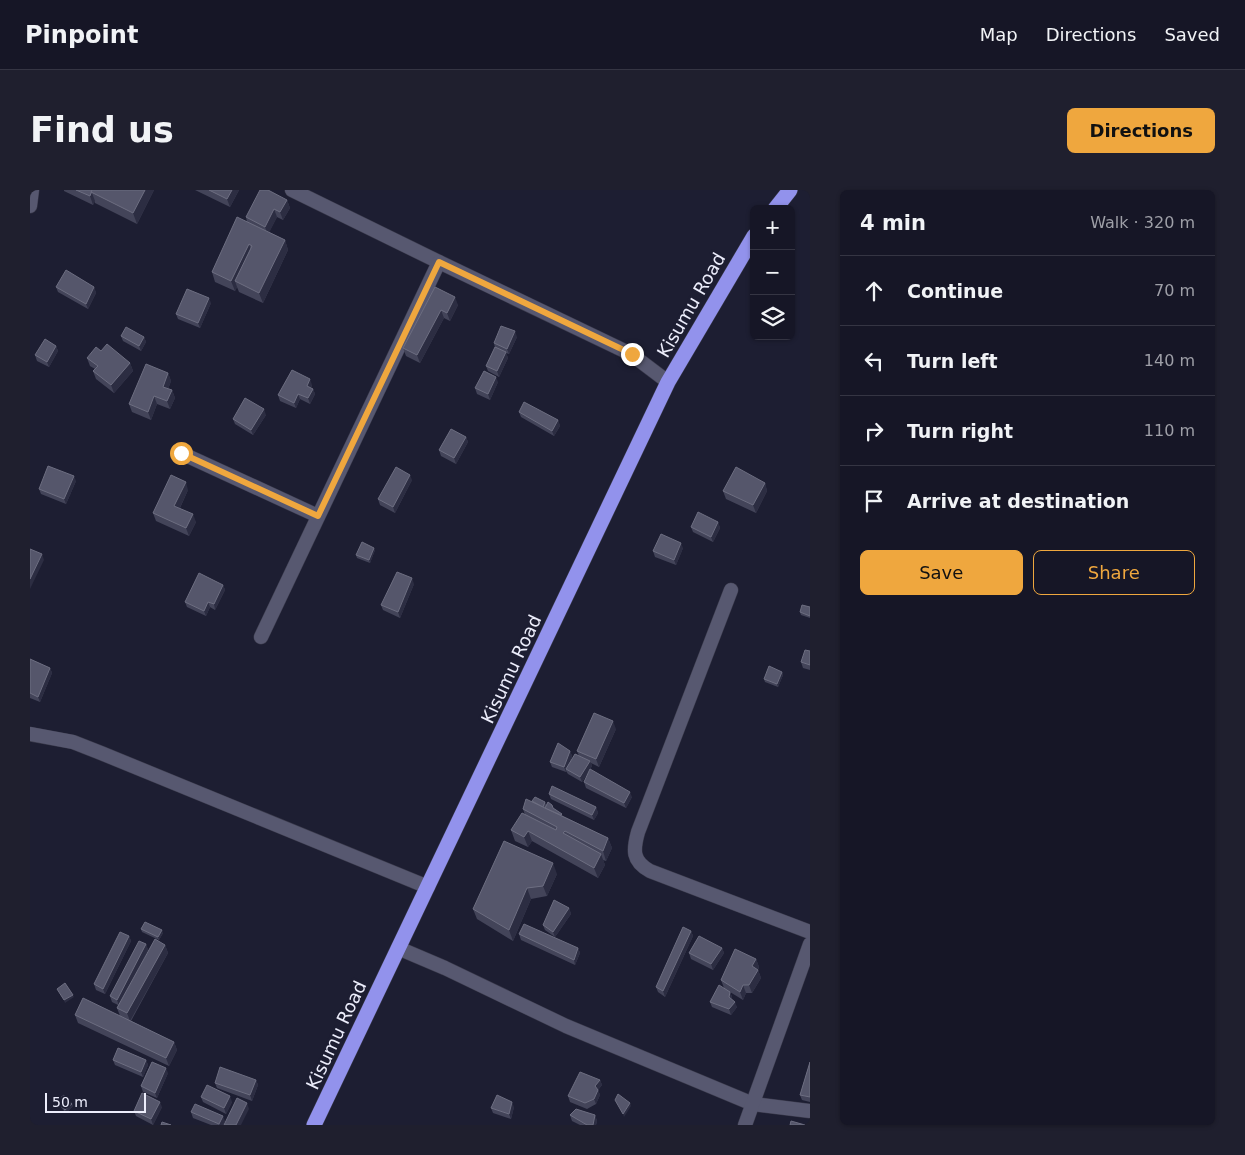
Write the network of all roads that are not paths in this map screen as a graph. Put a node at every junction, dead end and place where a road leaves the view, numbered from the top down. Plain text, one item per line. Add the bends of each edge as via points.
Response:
1 (32, 190) edge
2 (292, 190) edge
3 (790, 190) edge
4 (779, 205) edge
5 (30, 206) edge
6 (750, 243) edge
7 (439, 262) junction
8 (668, 382) junction
9 (181, 453) dead end
10 (318, 516) junction
11 (731, 590) dead end
12 (261, 637) dead end
13 (30, 734) edge
14 (428, 887) junction
15 (810, 932) edge
16 (810, 944) edge
17 (398, 948) junction
18 (754, 1104) junction
19 (810, 1111) edge
20 (314, 1125) edge
21 (746, 1125) edge

1 - 5 street
2 - 7 street
3 - 4 highway
6 - 8 highway, Kisumu Road
7 - 8 street via 632,354
7 - 10 street
8 - 14 highway, Kisumu Road
9 - 10 street
10 - 12 street
11 - 15 street via 638,832 635,856 640,866 650,871
13 - 14 street via 73,742 102,753
14 - 17 highway, Kisumu Road
16 - 18 street
17 - 18 street via 566,1026
17 - 20 highway, Kisumu Road
18 - 19 street
18 - 21 street

